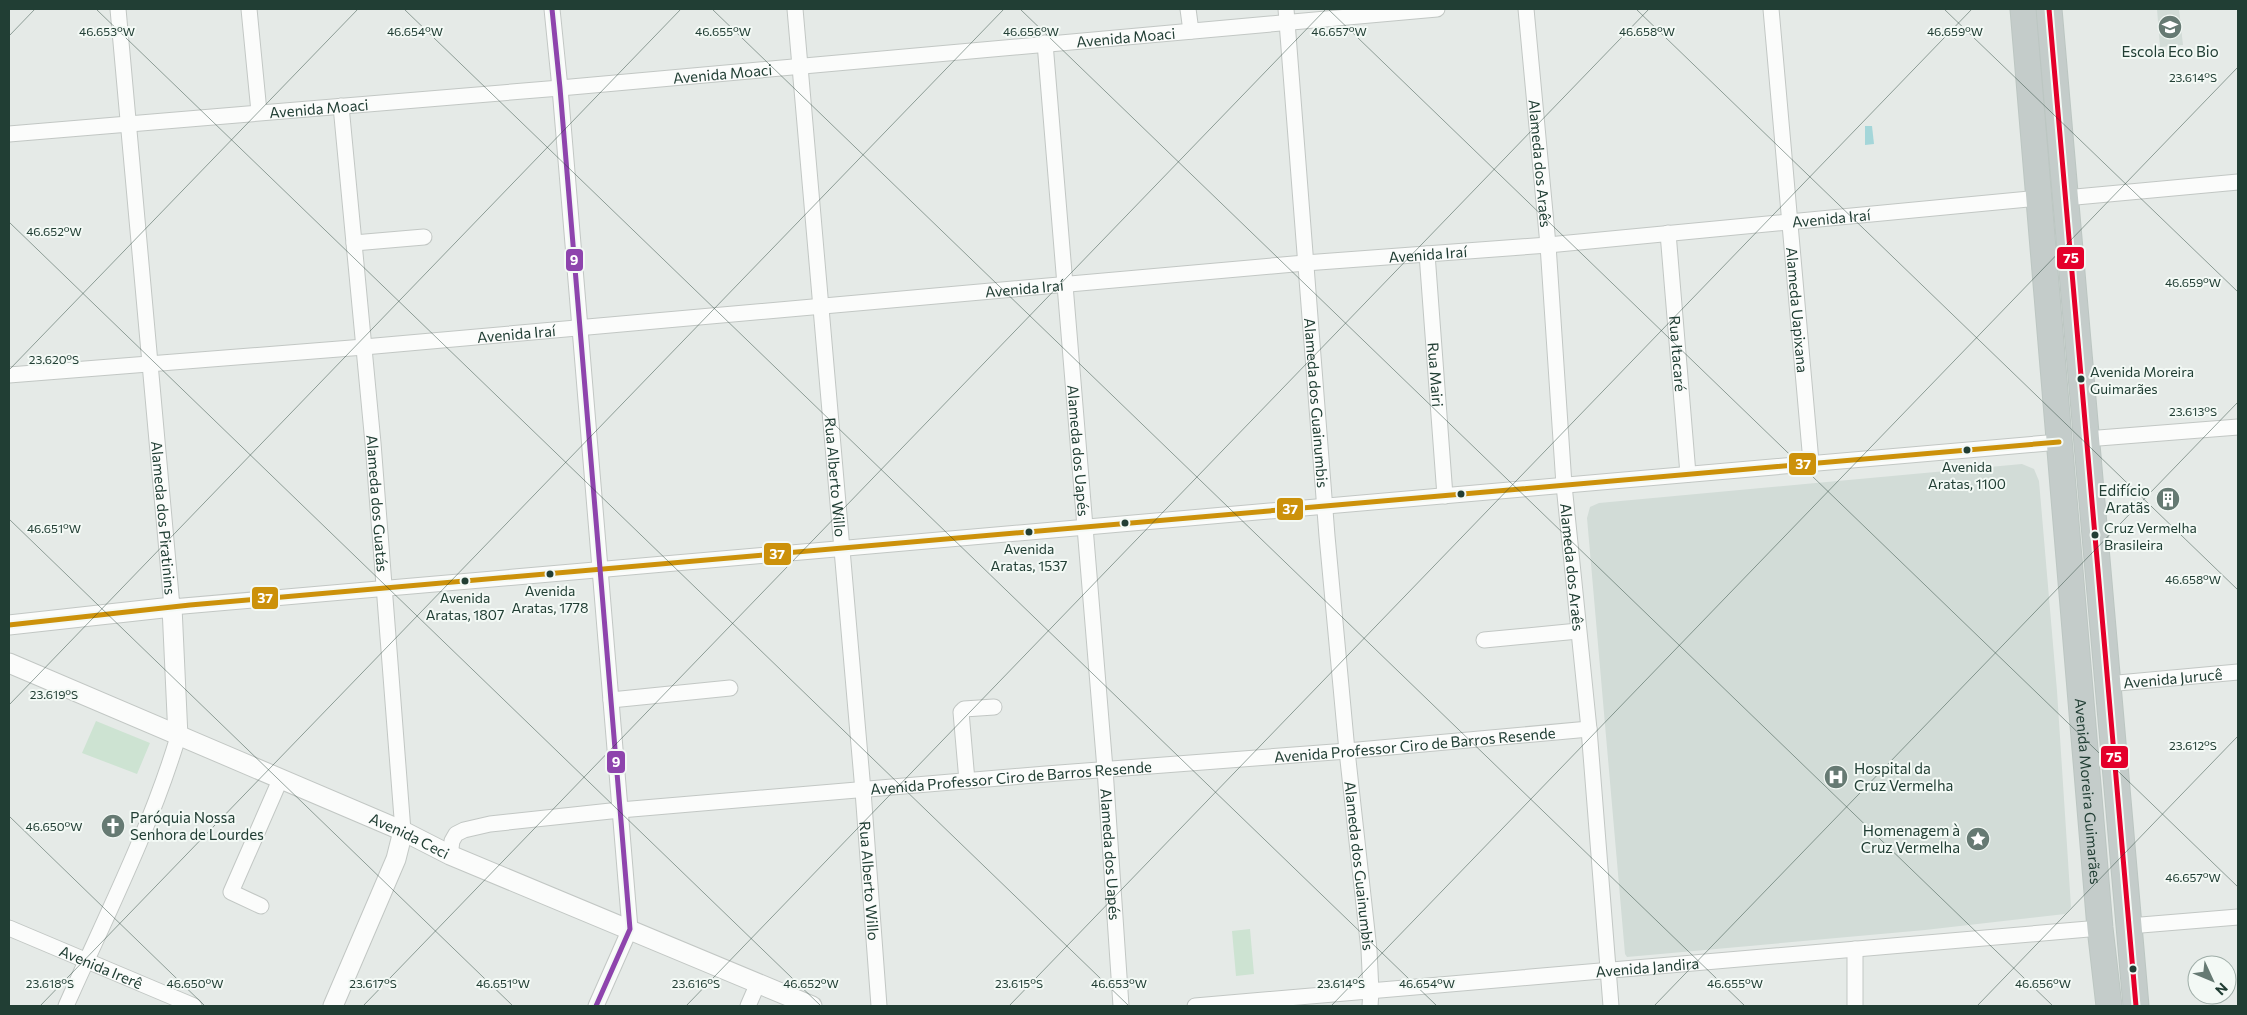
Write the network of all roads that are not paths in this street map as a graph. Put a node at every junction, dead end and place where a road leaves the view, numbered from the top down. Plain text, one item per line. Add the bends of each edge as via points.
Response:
1 (118, 9) edge
2 (249, 9) edge
3 (552, 9) edge
4 (795, 9) edge
5 (1188, 9) edge
6 (1437, 9) edge
7 (1526, 9) edge
8 (1771, 9) edge
9 (2023, 9) edge
10 (2049, 9) edge
11 (1286, 16) edge
12 (1191, 31) junction
13 (1045, 43) junction
14 (800, 65) junction
15 (560, 88) junction
16 (341, 106) junction
17 (259, 112) junction
18 (129, 124) junction
19 (9, 134) edge
20 (2238, 182) edge
21 (2039, 198) junction
22 (2065, 198) junction
23 (1789, 221) junction
24 (1668, 233) junction
25 (424, 237) dead end
26 (354, 243) junction
27 (1548, 245) junction
28 (1426, 254) junction
29 (1305, 263) junction
30 (1064, 284) junction
31 (821, 307) junction
32 (580, 328) junction
33 (364, 347) junction
34 (149, 363) junction
35 (9, 375) edge
36 (2238, 427) edge
37 (2086, 439) junction
38 (2059, 442) junction
39 (1811, 462) junction
40 (1688, 474) junction
41 (1564, 485) junction
42 (1445, 496) junction
43 (1324, 507) junction
44 (1084, 527) junction
45 (842, 549) junction
46 (600, 570) junction
47 (384, 589) junction
48 (172, 607) junction
49 (9, 625) edge
50 (1578, 632) junction
51 (1484, 640) dead end
52 (9, 663) edge
53 (2238, 672) edge
54 (2107, 684) junction
55 (730, 688) dead end
56 (611, 700) junction
57 (994, 707) dead end
58 (1589, 728) junction
59 (178, 737) junction
60 (1346, 751) junction
61 (1104, 769) junction
62 (280, 780) junction
63 (967, 781) junction
64 (863, 790) junction
65 (620, 810) junction
66 (403, 831) junction
67 (450, 854) junction
68 (261, 906) dead end
69 (2238, 917) edge
70 (2129, 926) junction
71 (9, 928) edge
72 (2100, 928) junction
73 (630, 929) junction
74 (1856, 949) junction
75 (86, 962) junction
76 (1609, 969) junction
77 (758, 983) junction
78 (1370, 999) edge
79 (66, 1006) edge
80 (194, 1006) edge
81 (333, 1006) edge
82 (596, 1006) edge
83 (748, 1006) edge
84 (812, 1006) edge
85 (879, 1006) edge
86 (1121, 1006) edge
87 (1195, 1006) edge
88 (1610, 1006) edge
89 (1855, 1006) edge
90 (2109, 1006) edge
91 (2136, 1006) edge

1 - 18 street, Alameda dos Piratinins
2 - 17 street
3 - 15 street
4 - 14 street, Rua Alberto Willo
5 - 12 street
6 - 11 street, Avenida Moaci
7 - 27 street, Alameda dos Araês
8 - 23 street, Alameda Uapixana
9 - 21 highway, Avenida Moreira Guimarães
10 - 22 highway, Avenida Moreira Guimarães
11 - 12 street, Avenida Moaci
11 - 29 street, Alameda dos Guainumbis
12 - 13 street, Avenida Moaci
13 - 14 street, Avenida Moaci
13 - 30 street, Alameda dos Uapés
14 - 15 street, Avenida Moaci
14 - 31 street, Rua Alberto Willo
15 - 16 street, Avenida Moaci
15 - 32 street
16 - 17 street, Avenida Moaci
16 - 26 street, Alameda dos Guatás
17 - 18 street, Avenida Moaci
18 - 19 street, Avenida Moaci
18 - 34 street, Alameda dos Piratinins
20 - 22 street
21 - 23 street, Avenida Iraí
21 - 38 highway, Avenida Moreira Guimarães
22 - 37 highway, Avenida Moreira Guimarães
23 - 24 street, Avenida Iraí
23 - 39 street, Alameda Uapixana
24 - 27 street, Avenida Iraí
24 - 40 street, Rua Itacaré
25 - 26 street
26 - 33 street, Alameda dos Guatás
27 - 28 street, Avenida Iraí
27 - 41 street, Alameda dos Araês
28 - 29 street, Avenida Iraí
28 - 42 street, Rua Mairi
29 - 30 street, Avenida Iraí
29 - 43 street, Alameda dos Guainumbis
30 - 31 street, Avenida Iraí
30 - 44 street, Alameda dos Uapés
31 - 32 street, Avenida Iraí
31 - 45 street, Rua Alberto Willo
32 - 33 street, Avenida Iraí
32 - 46 street
33 - 34 street, Avenida Iraí
33 - 47 street, Alameda dos Guatás
34 - 35 street, Avenida Iraí
34 - 48 street, Alameda dos Piratinins
36 - 37 street
37 - 54 highway, Avenida Moreira Guimarães
38 - 39 street
38 - 72 highway, Avenida Moreira Guimarães
39 - 40 street
40 - 41 street
41 - 42 street
41 - 50 street, Alameda dos Araês
42 - 43 street
43 - 44 street
43 - 60 street, Alameda dos Guainumbis
44 - 45 street
44 - 61 street, Alameda dos Uapés
45 - 46 street
45 - 64 street, Rua Alberto Willo
46 - 47 street
46 - 56 street
47 - 48 street
47 - 66 street, Alameda dos Guatás
48 - 49 street
48 - 59 street, Alameda dos Piratinins
50 - 51 street
50 - 58 street, Alameda dos Araês
52 - 59 street, Avenida Ceci
53 - 54 street, Avenida Jurucê
54 - 70 highway, Avenida Moreira Guimarães
55 - 56 street
56 - 65 street
57 - 63 street via 964,709 961,712
58 - 60 street, Avenida Professor Ciro de Barros Resende
58 - 76 street, Alameda dos Araês
59 - 62 street, Avenida Ceci
59 - 75 street, Alameda dos Piratinins via 146,827
60 - 61 street, Avenida Professor Ciro de Barros Resende
60 - 78 street, Alameda dos Guainumbis via 1369,950
61 - 63 street, Avenida Professor Ciro de Barros Resende
61 - 86 street, Alameda dos Uapés
62 - 66 street, Avenida Ceci
62 - 68 street via 231,892
63 - 64 street, Avenida Professor Ciro de Barros Resende
64 - 65 street, Avenida Professor Ciro de Barros Resende
64 - 85 street, Rua Alberto Willo
65 - 67 street, Avenida Professor Ciro de Barros Resende via 490,824 464,830 456,834
65 - 73 street
66 - 67 street, Avenida Ceci
66 - 81 street, Alameda dos Guatás via 396,859
67 - 73 street, Avenida Ceci
69 - 70 street
70 - 91 highway, Avenida Moreira Guimarães
71 - 75 street, Avenida Irerê
72 - 74 street, Avenida Jandira
72 - 90 highway, Avenida Moreira Guimarães
73 - 77 street, Avenida Ceci
73 - 82 street
74 - 76 street, Avenida Jandira
74 - 89 street
75 - 79 street, Alameda dos Piratinins
75 - 80 street, Avenida Irerê
76 - 78 street, Avenida Jandira
76 - 88 street, Alameda dos Araês
77 - 83 street
77 - 84 street, Avenida Ceci
78 - 87 street, Avenida Jandira

